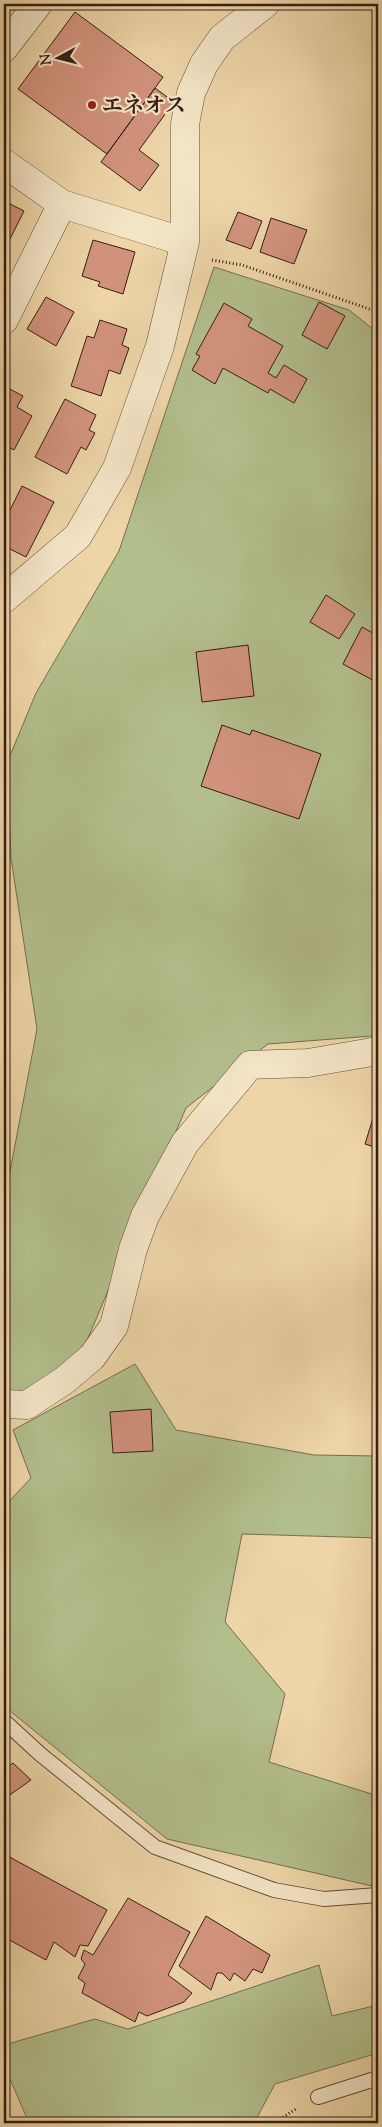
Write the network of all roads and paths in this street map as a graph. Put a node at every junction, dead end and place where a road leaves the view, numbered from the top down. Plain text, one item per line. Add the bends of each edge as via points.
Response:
1 (38, 4) edge
2 (265, 4) edge
3 (4, 48) edge
4 (4, 163) edge
5 (62, 204) junction
6 (183, 249) junction
7 (378, 312) edge
8 (4, 320) edge
9 (4, 599) edge
10 (378, 1051) edge
11 (4, 1404) edge
12 (4, 1721) edge
13 (378, 1895) edge
14 (378, 2078) edge
15 (318, 2097) dead end

1 - 3 street
2 - 6 street via 222,38 204,64 191,93 185,124
4 - 5 street
5 - 6 street
5 - 8 street
6 - 7 path via 242,264
6 - 9 street via 160,346 117,468 78,536
10 - 11 street via 308,1063 250,1065 185,1143 145,1216 133,1249 114,1326 92,1357 27,1406
12 - 13 lane via 155,1847 274,1890 324,1899
14 - 15 lane

